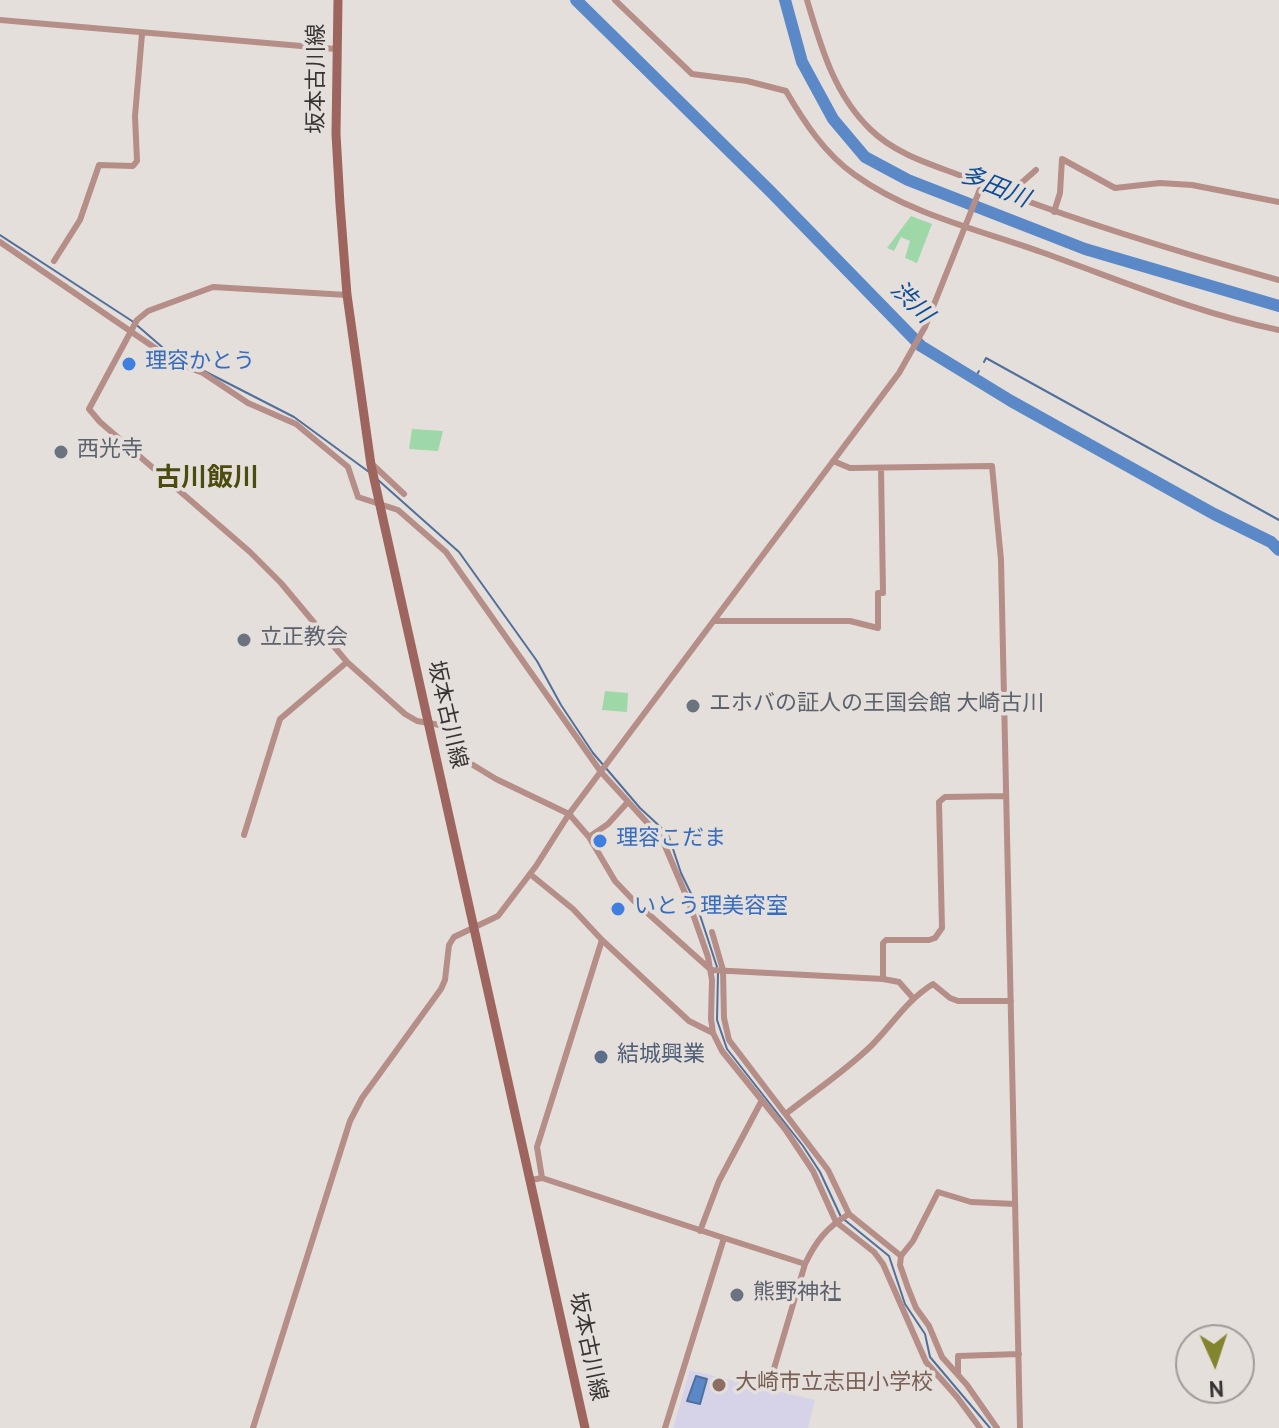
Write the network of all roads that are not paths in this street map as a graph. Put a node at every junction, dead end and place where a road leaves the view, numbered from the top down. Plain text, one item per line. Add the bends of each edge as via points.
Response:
1 (338, 0) edge
2 (615, 0) edge
3 (807, 0) edge
4 (0, 20) edge
5 (142, 34) junction
6 (336, 49) junction
7 (1036, 170) dead end
8 (981, 187) junction
9 (1001, 192) junction
10 (1279, 202) edge
11 (1054, 212) junction
12 (967, 224) junction
13 (0, 242) edge
14 (54, 261) dead end
15 (1279, 280) edge
16 (347, 295) junction
17 (1279, 330) edge
18 (131, 331) junction
19 (833, 461) junction
20 (371, 464) junction
21 (881, 468) junction
22 (404, 494) dead end
23 (379, 503) junction
24 (714, 621) junction
25 (347, 662) junction
26 (429, 724) junction
27 (602, 771) junction
28 (1006, 796) junction
29 (627, 803) junction
30 (569, 814) junction
31 (244, 835) dead end
32 (589, 837) junction
33 (530, 874) junction
34 (474, 928) junction
35 (712, 932) dead end
36 (602, 940) junction
37 (717, 970) junction
38 (883, 979) junction
39 (913, 998) junction
40 (1011, 1001) junction
41 (713, 1033) junction
42 (773, 1096) junction
43 (763, 1103) junction
44 (787, 1113) junction
45 (542, 1178) junction
46 (531, 1180) junction
47 (1015, 1204) junction
48 (848, 1215) junction
49 (837, 1221) junction
50 (700, 1231) junction
51 (724, 1238) junction
52 (901, 1256) junction
53 (805, 1264) junction
54 (1019, 1354) junction
55 (958, 1375) junction
56 (770, 1382) dead end
57 (253, 1428) edge
58 (585, 1428) edge
59 (665, 1428) edge
60 (980, 1428) edge
61 (997, 1428) edge
62 (1020, 1428) edge

1 - 6 main road, 坂本古川線
2 - 12 street via 684,70 786,91 820,142 852,174 897,199
3 - 8 street via 842,95 868,127 905,154
4 - 5 street
5 - 6 street
5 - 14 street via 137,161 133,166 99,165 80,220
6 - 16 main road, 坂本古川線
7 - 9 street
8 - 9 street
8 - 12 street
9 - 11 street
10 - 11 street via 1192,185 1115,188 1062,159
11 - 15 street
12 - 17 street via 1160,297
12 - 19 street via 909,357
13 - 18 street
16 - 18 street via 213,287 148,311
16 - 20 main road, 坂本古川線
18 - 23 street via 177,363 296,424 348,467 358,497
18 - 25 street via 89,409 281,583
19 - 21 street via 850,468
19 - 24 street
20 - 22 street
20 - 23 main road, 坂本古川線
21 - 24 street via 883,593 878,593 878,628 850,621
21 - 28 street via 992,466 1001,560
23 - 26 main road, 坂本古川線
23 - 27 street via 398,510 446,552
24 - 27 street
25 - 26 street via 405,714
25 - 31 street via 280,719
26 - 30 street via 446,730 460,757
26 - 34 main road, 坂本古川線
27 - 29 street
27 - 30 street
28 - 38 street via 945,797 939,802 942,928 929,940 886,940
28 - 40 street
29 - 32 street
29 - 37 street via 662,839
30 - 32 street
30 - 33 street
32 - 37 street via 615,881 634,901
33 - 34 street via 498,916
33 - 36 street
34 - 46 main road, 坂本古川線
34 - 57 street via 454,937 441,989 350,1121
35 - 37 street
36 - 41 street via 689,1021
36 - 45 street via 537,1147
37 - 38 street
37 - 41 street
37 - 42 street via 729,1040
38 - 39 street via 899,982
39 - 40 street via 933,984 958,1001
39 - 44 street via 860,1056
40 - 47 street
41 - 43 street
42 - 43 street
42 - 44 street
43 - 49 street via 813,1171
43 - 50 street via 719,1181
44 - 48 street via 828,1170
45 - 46 street
45 - 50 street
46 - 58 main road, 坂本古川線
47 - 52 street via 971,1202 938,1192
47 - 54 street
48 - 49 street
48 - 52 street
49 - 53 street via 816,1241
49 - 60 street via 883,1264 926,1362
50 - 51 street
51 - 53 street
51 - 59 street
52 - 55 street via 916,1308
53 - 56 street
54 - 55 street via 958,1356
54 - 62 street
55 - 61 street

